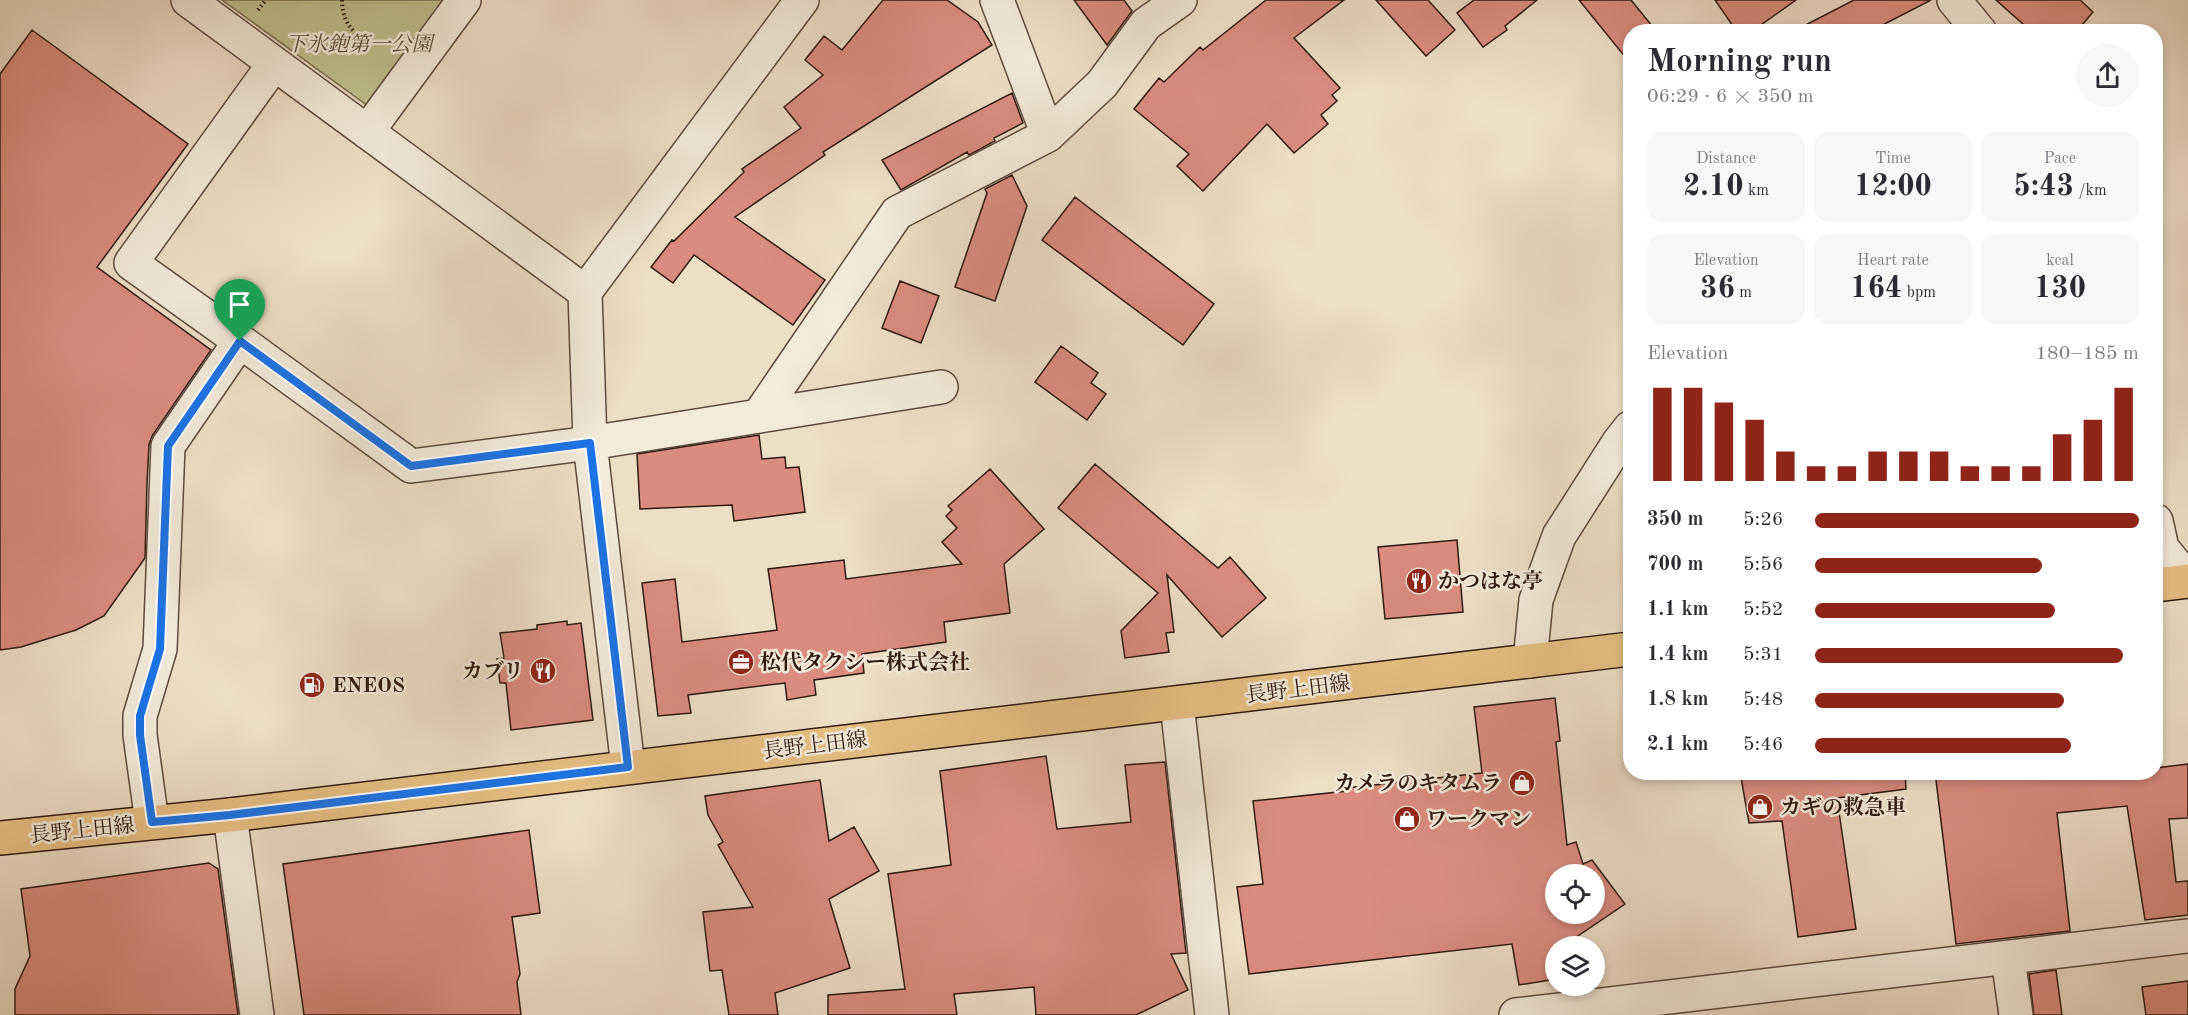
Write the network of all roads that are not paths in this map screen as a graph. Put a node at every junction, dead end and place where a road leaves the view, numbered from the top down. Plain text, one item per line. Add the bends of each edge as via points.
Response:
1 (188, 0) edge
2 (464, 0) edge
3 (802, 0) edge
4 (997, 0) edge
5 (1180, 0) edge
6 (1954, 0) edge
7 (1974, 24) edge
8 (274, 64) junction
9 (367, 132) junction
10 (1048, 135) junction
11 (585, 292) junction
12 (240, 341) junction
13 (941, 387) dead end
14 (760, 414) junction
15 (1623, 437) edge
16 (590, 443) junction
17 (2163, 549) edge
18 (2188, 580) edge
19 (2163, 584) edge
20 (1623, 650) edge
21 (1530, 661) junction
22 (1177, 704) junction
23 (628, 767) junction
24 (230, 815) junction
25 (152, 822) junction
26 (0, 838) edge
27 (2188, 936) edge
28 (2008, 958) junction
29 (1664, 1006) edge
30 (257, 1015) edge
31 (1212, 1015) edge
32 (1516, 1015) edge
33 (2016, 1015) edge

1 - 8 street
2 - 9 street
3 - 11 street
4 - 10 street
5 - 10 street via 1146,24 1102,84
6 - 7 street
8 - 9 street
8 - 12 street via 131,263
9 - 11 street
10 - 14 street via 897,213
11 - 16 street
12 - 16 street via 411,466
12 - 25 street via 168,446 160,649 140,716
13 - 14 street
14 - 16 street
15 - 21 street via 1559,536 1536,600
16 - 23 street
17 - 18 street
18 - 19 main road
20 - 21 main road, 長野上田線
21 - 22 main road, 長野上田線
22 - 23 main road, 長野上田線
22 - 31 street
23 - 24 main road, 長野上田線
24 - 25 main road, 長野上田線
24 - 30 street
25 - 26 main road, 長野上田線
27 - 28 street
28 - 29 street
28 - 33 street
29 - 32 street

